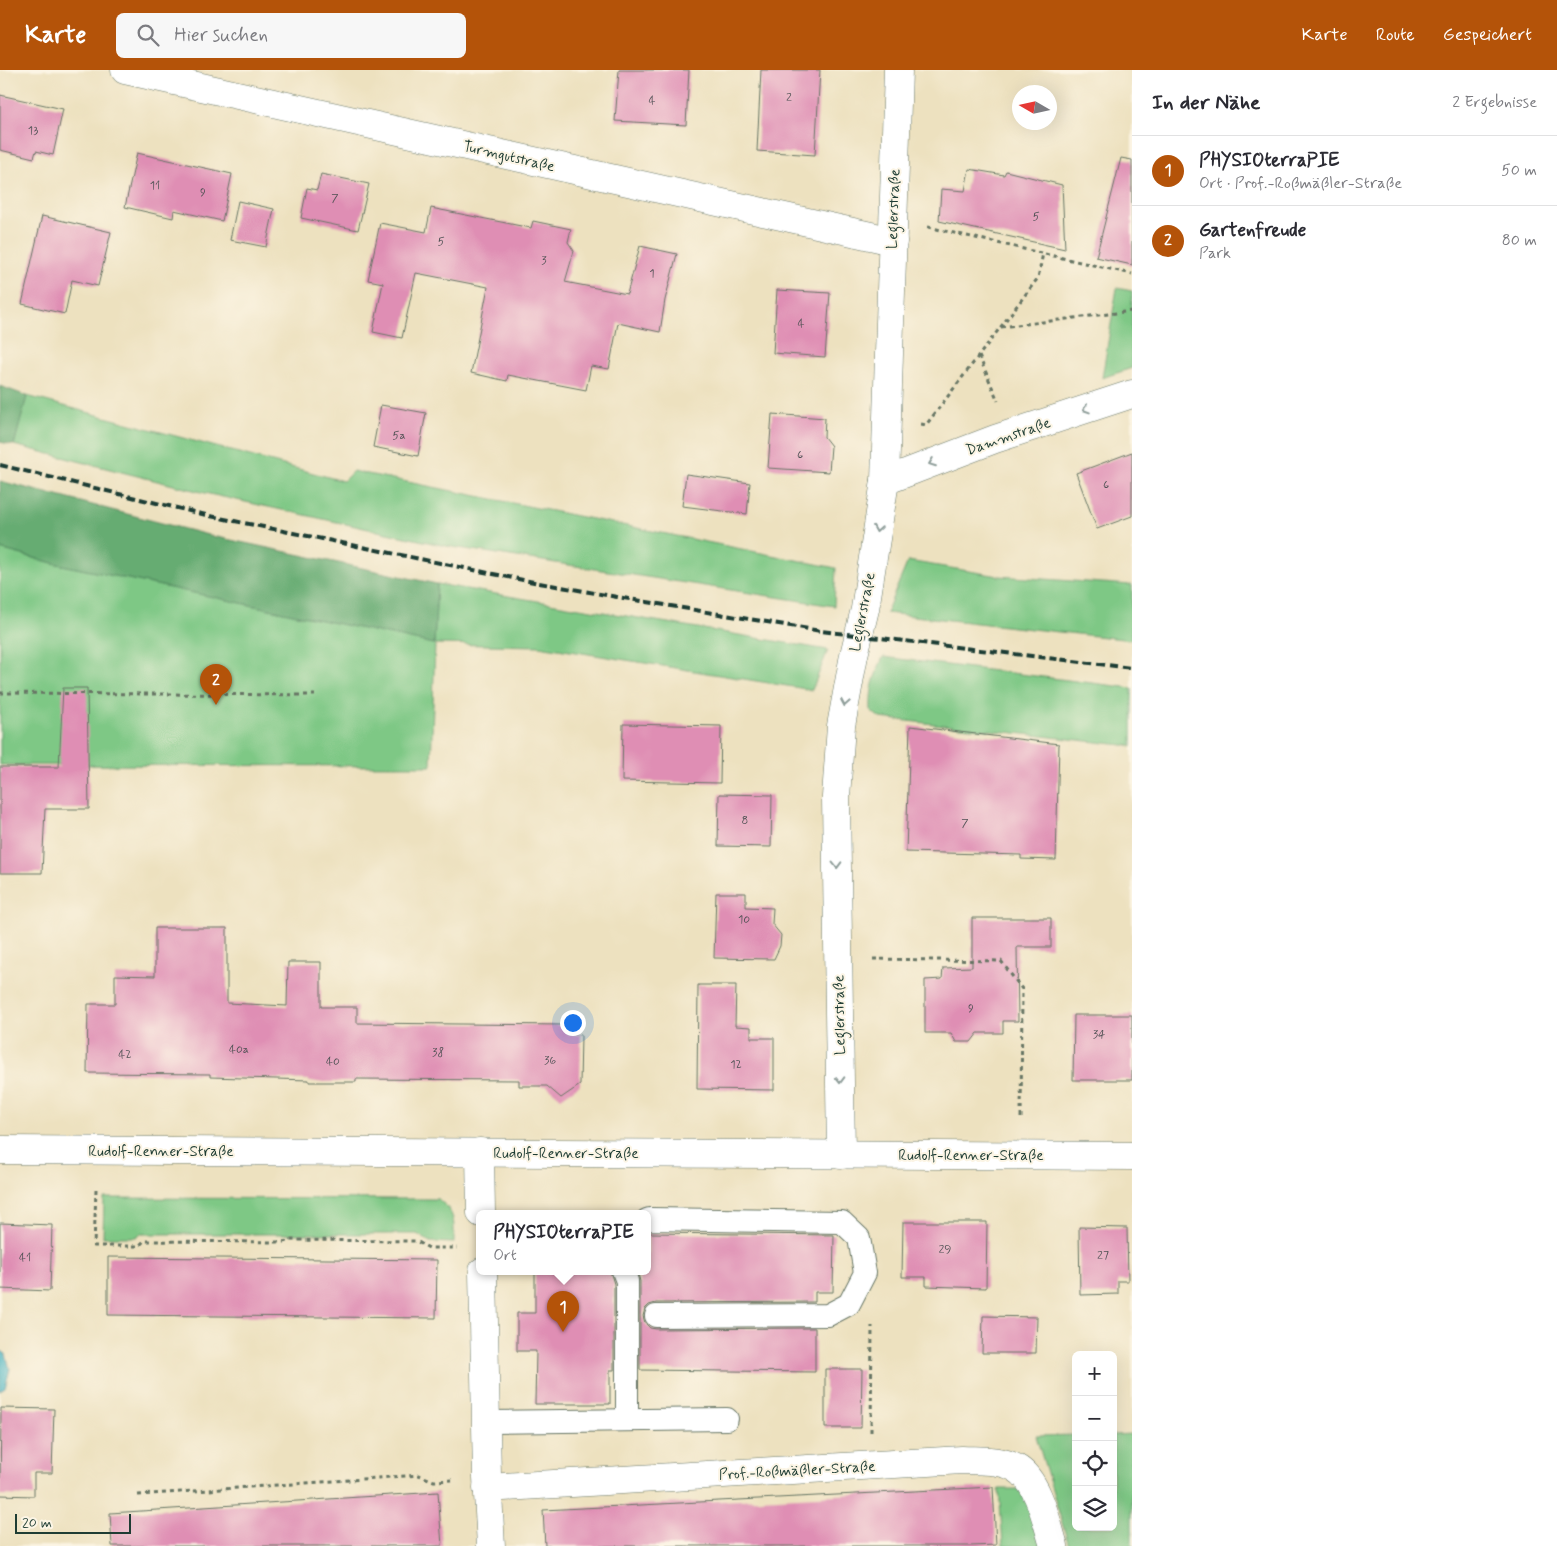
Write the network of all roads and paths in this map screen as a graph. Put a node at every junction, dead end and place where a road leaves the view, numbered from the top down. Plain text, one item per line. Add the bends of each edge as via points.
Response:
1 (125, 70) edge
2 (898, 70) edge
3 (893, 230) junction
4 (1044, 253) junction
5 (1132, 274) edge
6 (1132, 311) edge
7 (1000, 327) junction
8 (979, 356) junction
9 (1132, 394) edge
10 (886, 416) junction
11 (1011, 434) junction
12 (885, 481) junction
13 (0, 693) edge
14 (315, 695) dead end
15 (838, 959) junction
16 (1021, 1120) dead end
17 (0, 1150) edge
18 (480, 1152) junction
19 (841, 1155) junction
20 (1132, 1156) edge
21 (96, 1189) dead end
22 (481, 1210) edge
23 (651, 1219) edge
24 (462, 1248) dead end
25 (483, 1275) edge
26 (625, 1275) edge
27 (656, 1316) dead end
28 (872, 1322) dead end
29 (727, 1419) dead end
30 (627, 1420) junction
31 (486, 1422) junction
32 (870, 1465) junction
33 (487, 1482) junction
34 (138, 1494) dead end
35 (491, 1546) edge
36 (1054, 1546) edge

1 - 3 street, Turmgutstraße
2 - 3 street, Leglerstraße
3 - 4 path
3 - 10 street, Leglerstraße
4 - 5 path
4 - 7 path via 1038,278
6 - 7 path
7 - 8 path
8 - 10 path via 926,425
8 - 11 path
9 -> 11 street, Dammstraße
10 - 12 street, Leglerstraße
11 -> 12 street, Dammstraße
12 -> 15 street, Leglerstraße via 865,609 841,726 836,798
13 - 14 path
15 - 16 path via 1001,960 1022,989
15 -> 19 street, Leglerstraße
17 - 18 street, Rudolf-Renner-Straße
18 - 19 street, Rudolf-Renner-Straße
18 - 22 street
19 - 20 street, Rudolf-Renner-Straße
21 - 24 path via 94,1246 139,1246 144,1241 308,1240 416,1241 429,1248
23 - 27 lane via 842,1222 859,1238 865,1273 849,1304 828,1315
25 - 31 street
26 - 30 lane
28 - 32 path
29 - 30 lane
30 - 31 lane
31 - 33 street
32 - 33 street, Prof.-Roßmäßler-Straße
32 - 36 street, Prof.-Roßmäßler-Straße via 962,1460 993,1461 1016,1468 1036,1489
33 - 34 path via 434,1481 419,1476
33 - 35 street

